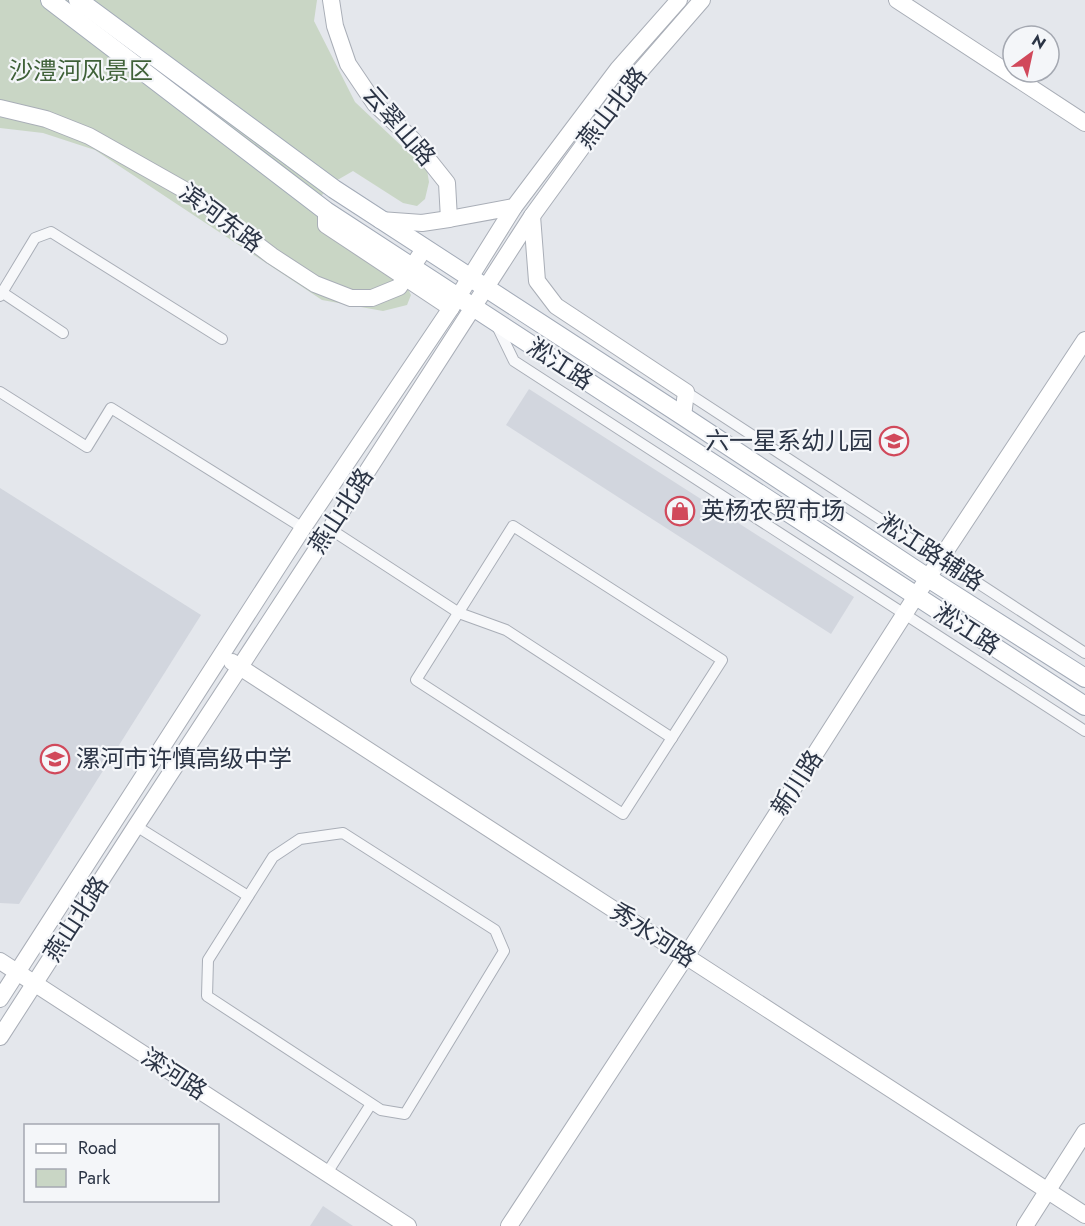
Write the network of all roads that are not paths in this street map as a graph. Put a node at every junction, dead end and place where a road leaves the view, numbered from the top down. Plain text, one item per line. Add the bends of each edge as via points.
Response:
1 (50, 0) edge
2 (78, 0) edge
3 (331, 0) edge
4 (679, 0) edge
5 (702, 0) edge
6 (897, 0) edge
7 (0, 108) edge
8 (1085, 123) edge
9 (514, 207) junction
10 (532, 216) junction
11 (449, 219) junction
12 (380, 220) junction
13 (424, 249) junction
14 (409, 273) junction
15 (477, 283) junction
16 (1, 293) edge
17 (454, 302) junction
18 (473, 307) junction
19 (494, 321) junction
20 (63, 333) dead end
21 (222, 339) dead end
22 (1085, 340) edge
23 (0, 392) edge
24 (686, 392) junction
25 (683, 416) junction
26 (303, 528) junction
27 (330, 529) junction
28 (940, 559) junction
29 (928, 578) junction
30 (916, 596) junction
31 (459, 613) junction
32 (905, 613) junction
33 (1085, 653) edge
34 (221, 655) junction
35 (239, 667) junction
36 (1085, 678) edge
37 (1085, 706) edge
38 (1085, 731) edge
39 (672, 738) junction
40 (136, 826) junction
41 (248, 896) junction
42 (686, 956) junction
43 (0, 961) edge
44 (17, 973) junction
45 (35, 984) junction
46 (0, 999) edge
47 (0, 1037) edge
48 (371, 1104) junction
49 (1085, 1132) edge
50 (327, 1173) junction
51 (1047, 1191) junction
52 (1085, 1215) edge
53 (408, 1226) edge
54 (509, 1226) edge
55 (1025, 1226) edge

1 - 14 main road, 淞江路
2 - 12 main road, 淞江路
3 - 11 street, 云翠山路 via 348,64 375,104 412,139 447,183
4 - 9 street, 燕山北路 via 618,69
5 - 10 street, 燕山北路 via 622,92
6 - 8 street
7 - 14 street, 滨河东路 via 46,119 138,162 197,197 315,284 351,298 372,298 399,287
9 - 11 street
9 - 15 street, 燕山北路
10 - 15 street, 燕山北路
10 - 24 street via 537,281 556,306
11 - 12 street via 422,223
12 - 13 main road, 淞江路
13 - 14 street, 滨河东路
13 - 15 main road, 淞江路
14 - 17 main road, 淞江路
15 - 17 street, 燕山北路
15 - 18 street, 燕山北路
15 - 25 main road, 淞江路
16 - 20 street
16 - 21 street via 35,238 51,232
17 - 18 main road, 淞江路
17 - 26 street, 燕山北路
18 - 19 main road, 淞江路
18 - 27 street, 燕山北路
19 - 30 main road, 淞江路
19 - 32 street via 514,361
22 - 28 street, 新川路
23 - 26 street via 87,447 111,408
24 - 25 street
24 - 28 street, 淞江路辅路
25 - 29 main road, 淞江路
26 - 34 street, 燕山北路
27 - 31 street
27 - 35 street, 燕山北路
28 - 29 street, 新川路
28 - 33 street, 淞江路辅路
29 - 30 street, 新川路
29 - 36 main road, 淞江路
30 - 32 street, 新川路
30 - 37 main road, 淞江路
31 - 39 street via 506,630
31 - 39 street via 416,681 623,814
31 - 39 street via 513,526 722,660
32 - 38 street
32 - 42 street, 新川路
34 - 35 street, 秀水河路
34 - 44 street, 燕山北路
35 - 40 street, 燕山北路
35 - 42 street, 秀水河路
40 - 41 street
40 - 45 street, 燕山北路
41 - 48 street via 208,960 207,996
41 - 48 street via 273,857 300,839 343,833 495,930 504,951 405,1114
42 - 51 street, 秀水河路
42 - 54 street, 新川路
43 - 44 street, 滦河路
44 - 45 street, 滦河路
44 - 46 street, 燕山北路
45 - 47 street, 燕山北路
45 - 50 street, 滦河路
48 - 50 street
49 - 51 street
50 - 53 street, 滦河路
51 - 52 street, 秀水河路
51 - 55 street

